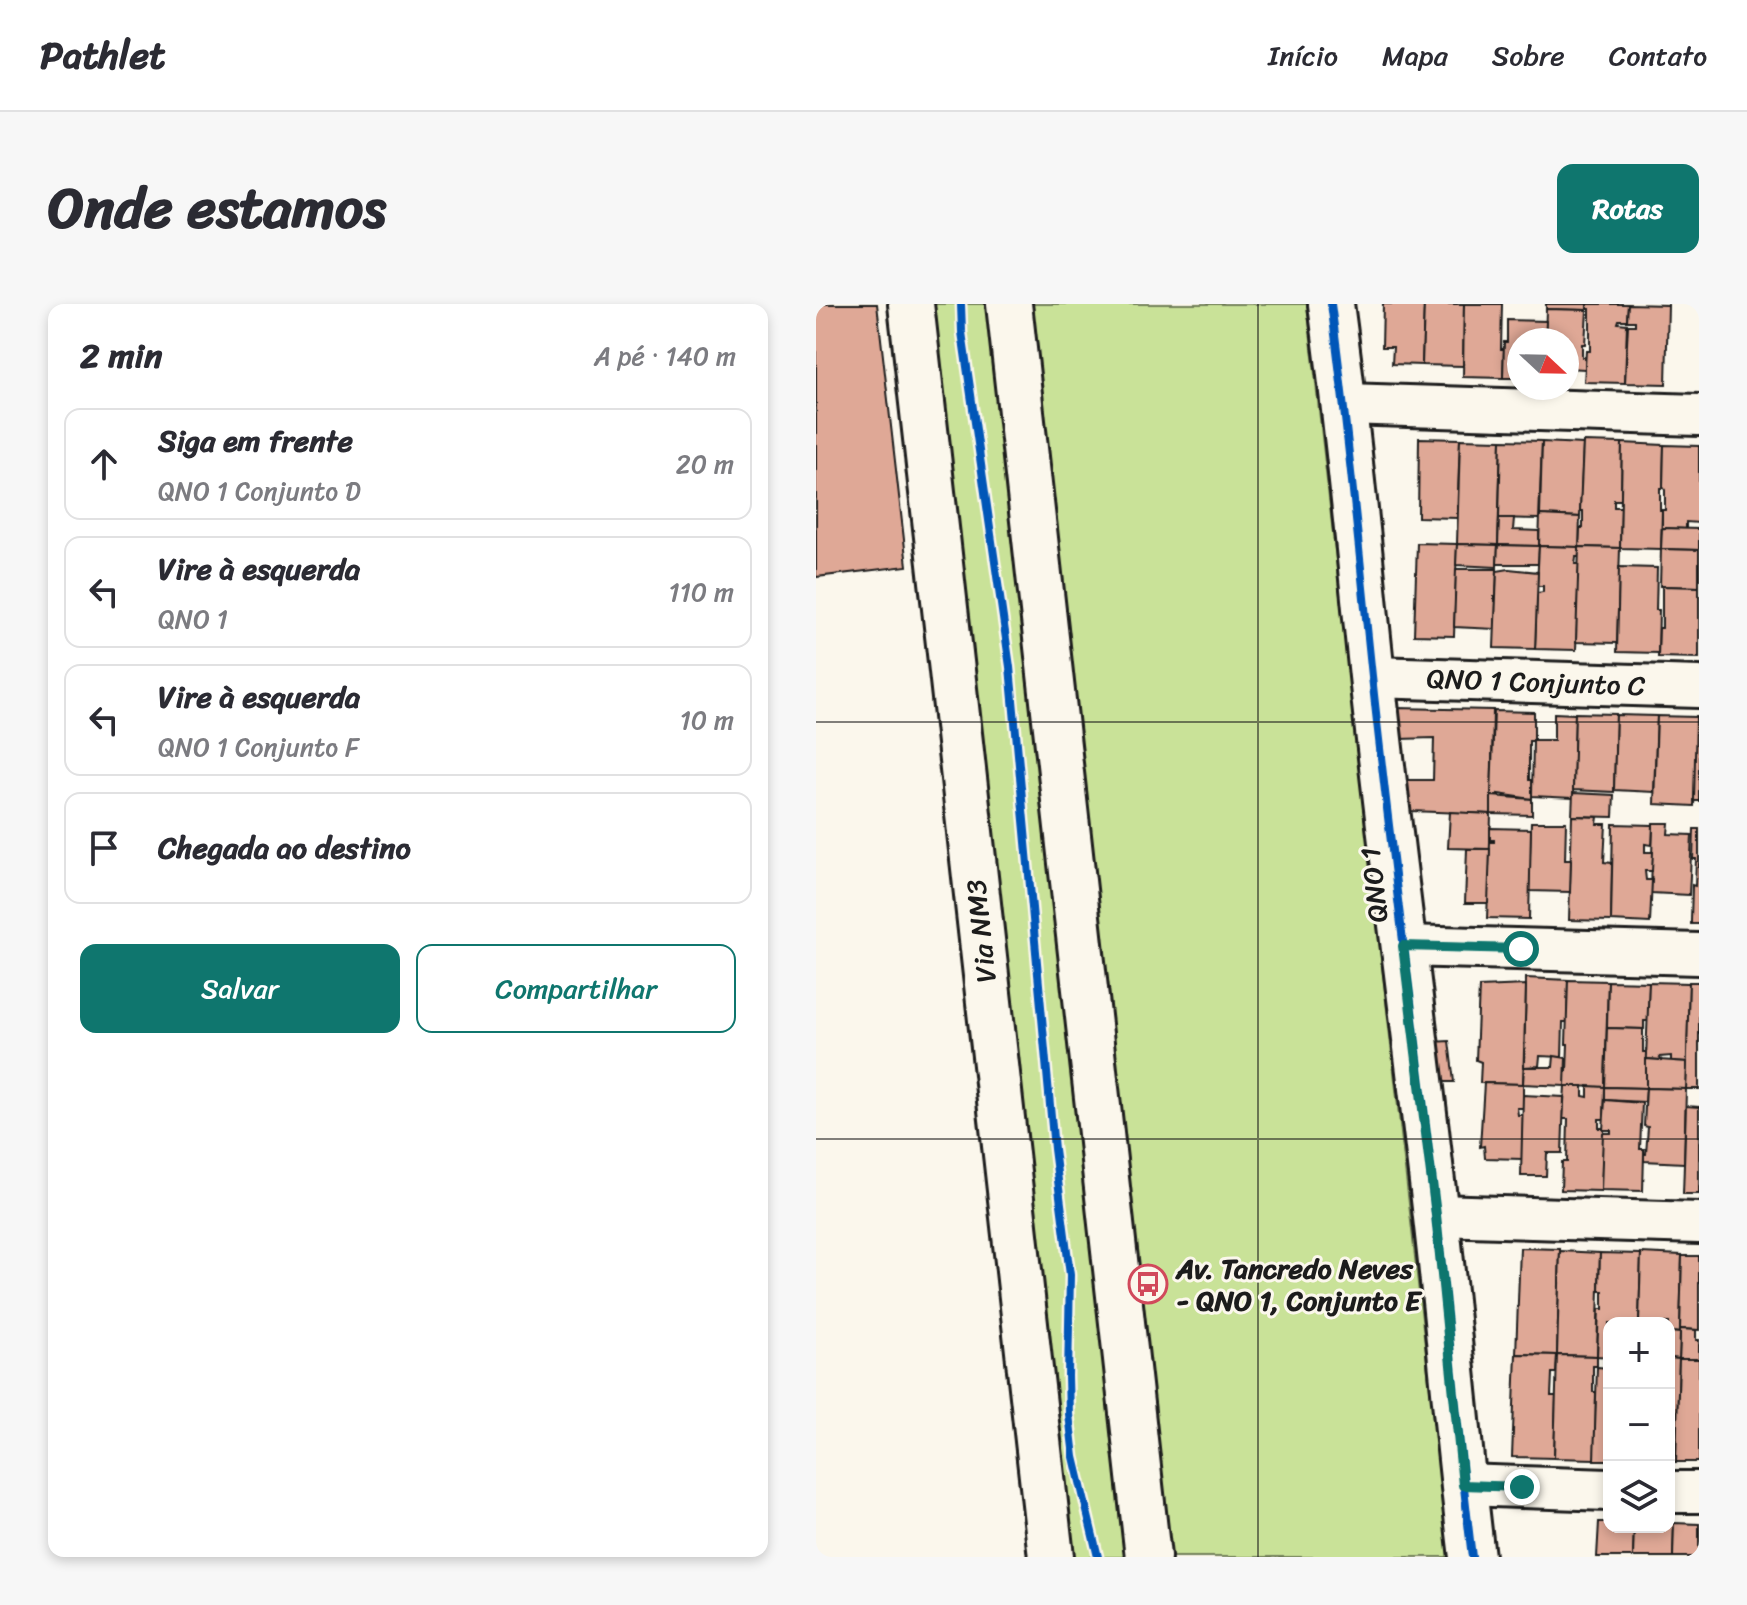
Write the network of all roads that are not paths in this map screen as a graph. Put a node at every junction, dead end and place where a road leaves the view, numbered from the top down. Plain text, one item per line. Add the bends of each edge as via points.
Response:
1 (911, 304) edge
2 (1009, 304) edge
3 (1331, 304) edge
4 (1345, 404) junction
5 (1699, 415) edge
6 (1372, 677) junction
7 (1699, 687) edge
8 (1403, 946) junction
9 (1699, 954) edge
10 (1436, 1215) junction
11 (1699, 1223) edge
12 (1463, 1485) junction
13 (1603, 1490) edge
14 (1675, 1492) edge
15 (1699, 1492) edge
16 (1051, 1557) edge
17 (1148, 1557) edge
18 (1472, 1557) edge

1 - 16 main road, Via NM3
2 - 17 main road
3 - 4 main road, QNO 1
4 - 5 street
4 - 6 main road, QNO 1
6 - 7 street, QNO 1 Conjunto C
6 - 8 main road, QNO 1
8 - 9 street
8 - 10 main road, QNO 1
10 - 11 street
10 - 12 main road, QNO 1
12 - 13 street
12 - 18 main road, QNO 1
14 - 15 street

